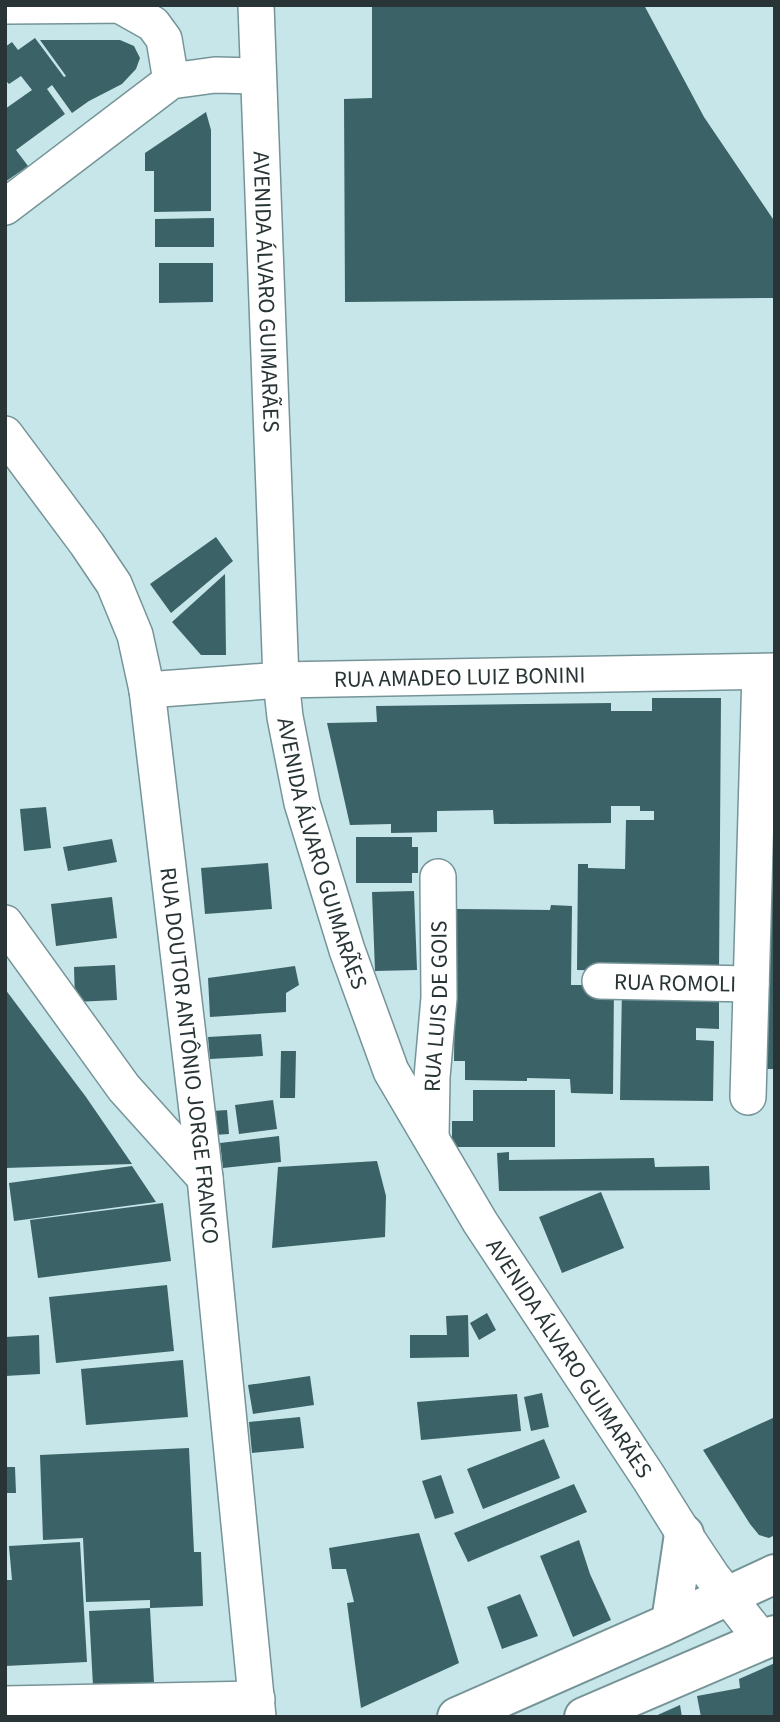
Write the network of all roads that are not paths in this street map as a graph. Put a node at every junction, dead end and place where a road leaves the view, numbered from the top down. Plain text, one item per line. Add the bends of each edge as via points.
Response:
1 (133, 5) edge
2 (256, 5) edge
3 (5, 6) edge
4 (121, 6) edge
5 (258, 76) junction
6 (171, 81) junction
7 (5, 207) edge
8 (5, 434) edge
9 (767, 671) edge
10 (281, 680) junction
11 (147, 690) junction
12 (438, 877) dead end
13 (5, 923) edge
14 (600, 981) dead end
15 (751, 984) junction
16 (748, 1097) dead end
17 (430, 1136) junction
18 (205, 1178) junction
19 (684, 1534) junction
20 (775, 1574) edge
21 (775, 1591) edge
22 (728, 1597) junction
23 (671, 1622) junction
24 (768, 1638) edge
25 (5, 1704) edge
26 (258, 1708) edge
27 (598, 1714) edge
28 (457, 1717) edge

1 - 4 street
2 - 5 street, AVENIDA ÁLVARO GUIMARÃES
3 - 4 street
4 - 6 street via 153,24 164,39
5 - 6 street
5 - 10 street, AVENIDA ÁLVARO GUIMARÃES
6 - 7 street
8 - 11 street, RUA DOUTOR ANTÔNIO JORGE FRANCO via 114,584 135,635
9 - 10 street, RUA AMADEO LUIZ BONINI
9 - 15 street, RUA ROMOLI
10 - 11 street, RUA AMADEO LUIZ BONINI
10 - 17 street, AVENIDA ÁLVARO GUIMARÃES via 302,803 347,950 391,1071
11 - 18 street, RUA DOUTOR ANTÔNIO JORGE FRANCO
12 - 17 street, RUA LUIS DE GOIS via 439,998
13 - 18 street via 124,1088
14 - 15 street, RUA ROMOLI
15 - 16 street, RUA ROMOLI
17 - 19 street, AVENIDA ÁLVARO GUIMARÃES via 480,1222
18 - 26 street, RUA DOUTOR ANTÔNIO JORGE FRANCO
19 - 22 street, AVENIDA ÁLVARO GUIMARÃES
19 - 23 main road
20 - 22 main road
21 - 22 street
22 - 23 main road
22 - 24 street, AVENIDA ÁLVARO GUIMARÃES
23 - 28 main road
24 - 27 main road
25 - 26 street

